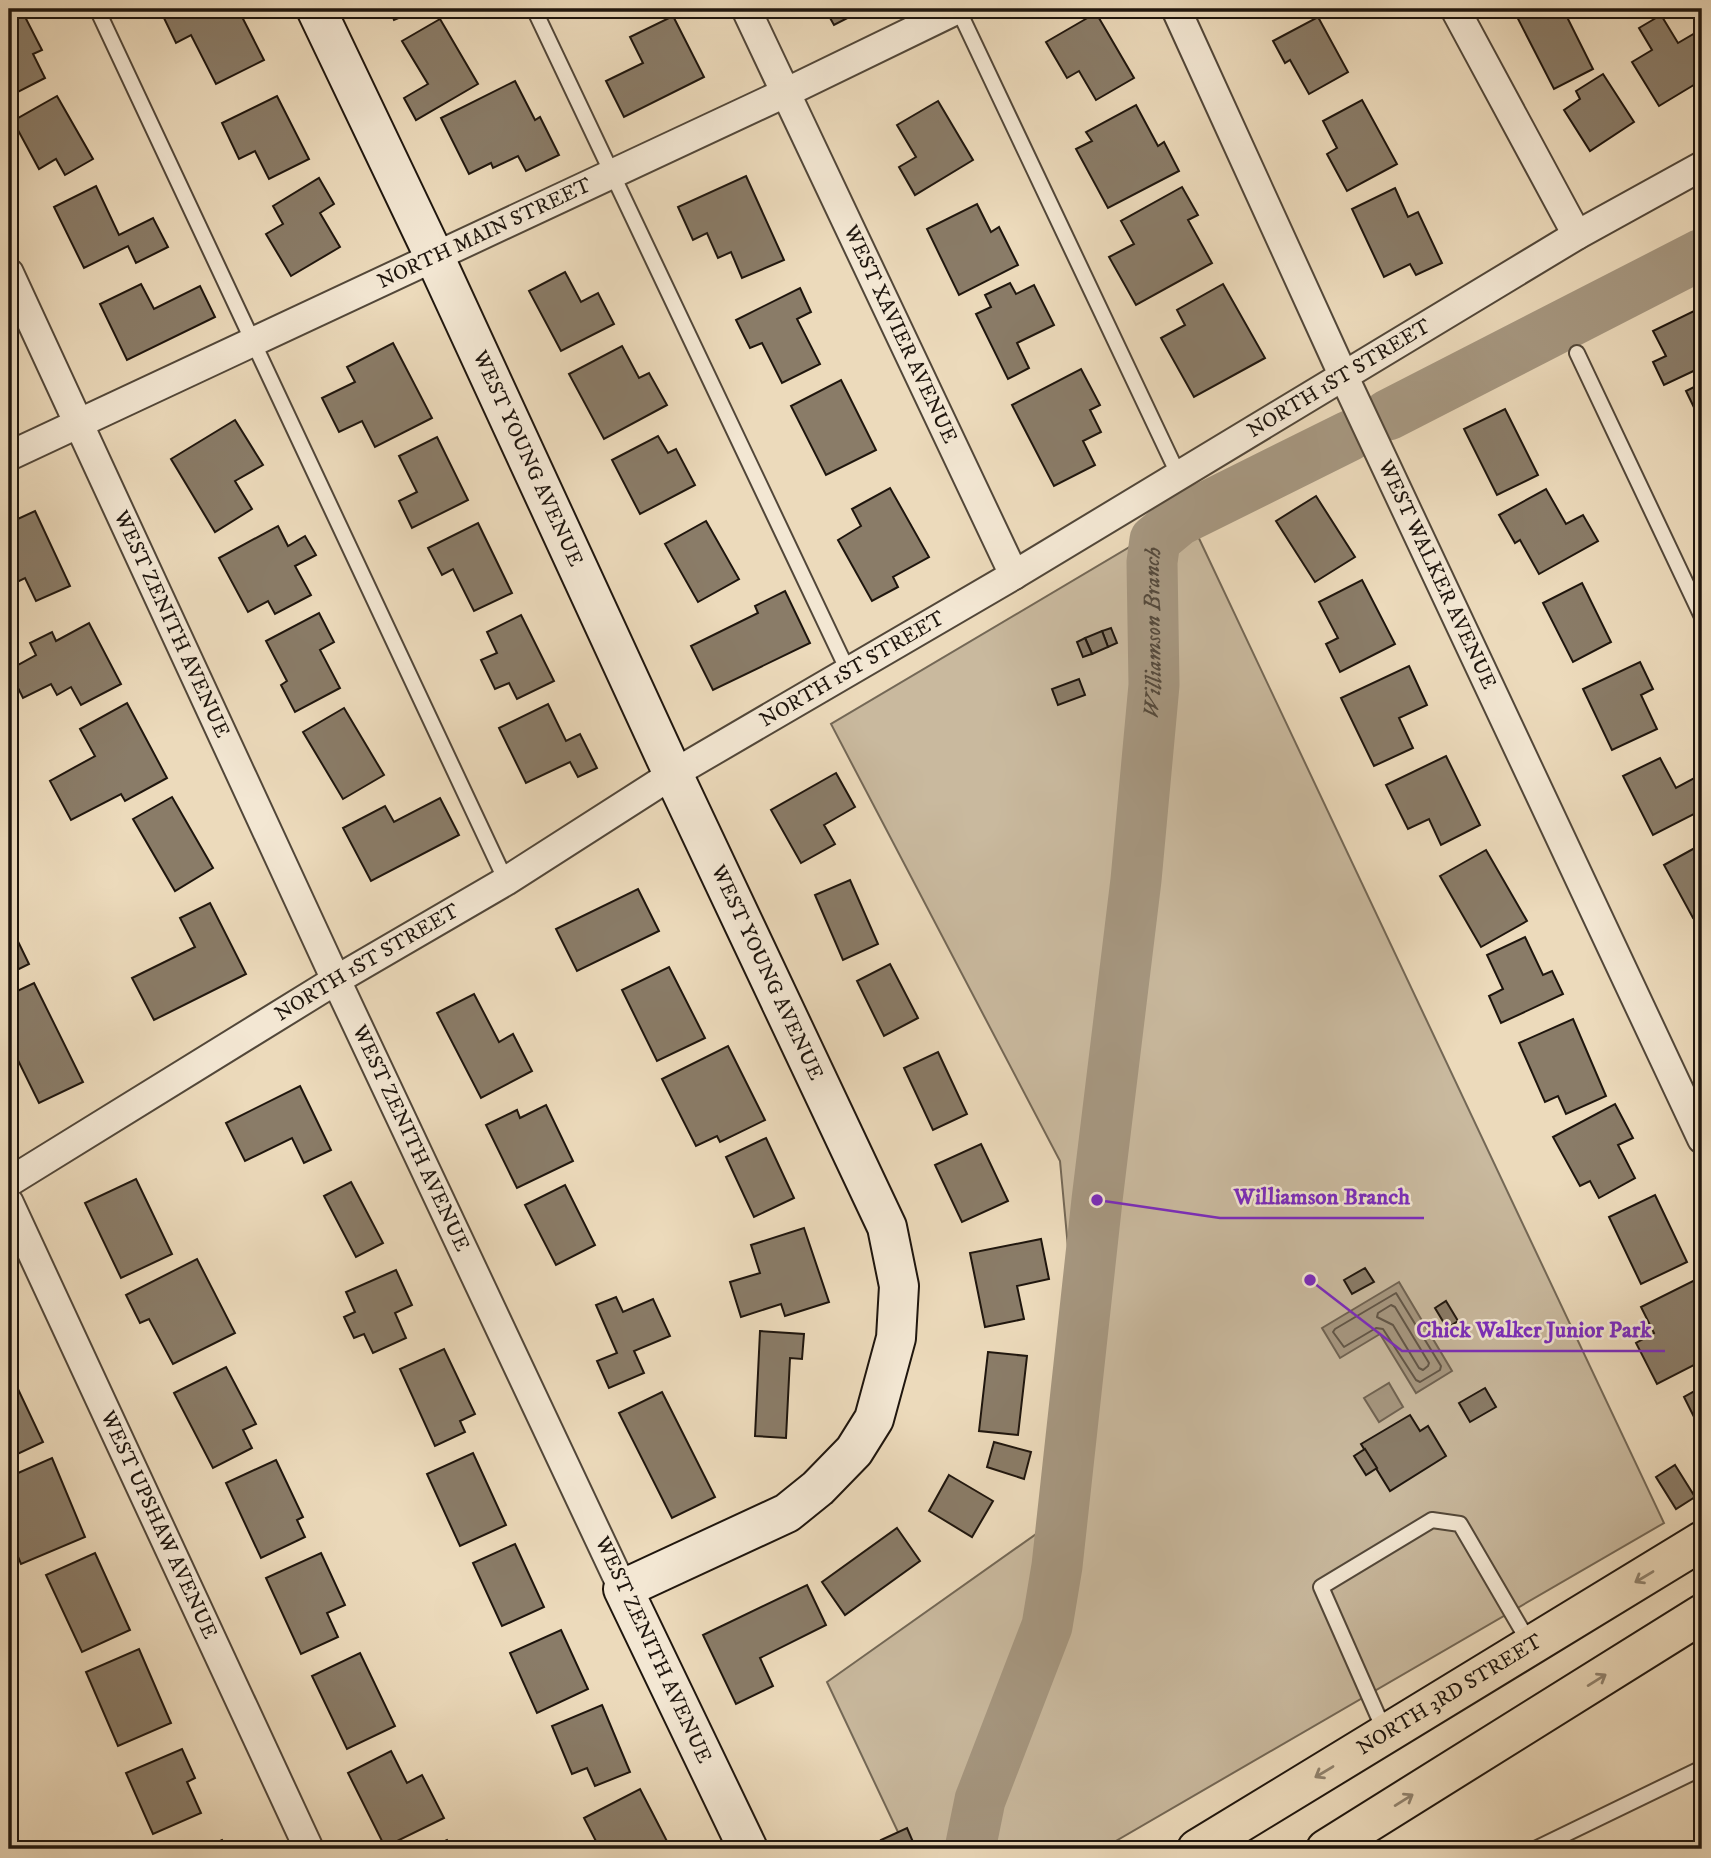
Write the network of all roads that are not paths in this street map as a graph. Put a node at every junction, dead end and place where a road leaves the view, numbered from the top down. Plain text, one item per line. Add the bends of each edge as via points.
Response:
1 (97, 9) edge
2 (316, 9) edge
3 (534, 9) edge
4 (746, 9) edge
5 (958, 9) edge
6 (1176, 9) edge
7 (1455, 9) edge
8 (785, 93) junction
9 (1702, 166) edge
10 (614, 174) junction
11 (1577, 235) junction
12 (435, 258) junction
13 (9, 273) edge
14 (255, 341) junction
15 (1577, 353) dead end
16 (1344, 377) junction
17 (79, 422) junction
18 (9, 456) edge
19 (1179, 476) junction
20 (1014, 575) junction
21 (1702, 617) edge
22 (848, 671) junction
23 (673, 774) junction
24 (506, 881) junction
25 (336, 980) junction
26 (1702, 1139) edge
27 (9, 1182) edge
28 (9, 1203) edge
29 (1702, 1541) edge
30 (623, 1589) junction
31 (1702, 1614) edge
32 (1531, 1645) junction
33 (1386, 1734) junction
34 (1702, 1768) edge
35 (309, 1849) edge
36 (748, 1849) edge
37 (1197, 1849) edge
38 (1326, 1849) edge
39 (1535, 1849) edge

1 - 14 lane
2 - 12 street, WEST YOUNG AVENUE
3 - 10 lane
4 - 8 street, WEST XAVIER AVENUE
5 - 8 street, NORTH MAIN STREET
5 - 19 lane
6 - 16 street, WEST WALKER AVENUE
7 - 11 street
8 - 10 street, NORTH MAIN STREET
8 - 20 street, WEST XAVIER AVENUE
9 - 11 street, NORTH 1ST STREET
10 - 12 street, NORTH MAIN STREET
10 - 22 lane
11 - 16 street, NORTH 1ST STREET
12 - 14 street, NORTH MAIN STREET
12 - 23 street, WEST YOUNG AVENUE
13 - 17 street, WEST ZENITH AVENUE
14 - 17 street, NORTH MAIN STREET
14 - 24 lane
15 - 21 lane
16 - 19 street, NORTH 1ST STREET
16 - 26 street, WEST WALKER AVENUE
17 - 18 street, NORTH MAIN STREET
17 - 25 street, WEST ZENITH AVENUE
19 - 20 street, NORTH 1ST STREET
20 - 22 street, NORTH 1ST STREET
22 - 23 street, NORTH 1ST STREET
23 - 24 street, NORTH 1ST STREET
23 - 30 street, WEST YOUNG AVENUE via 887,1227 899,1286 895,1338 874,1419 854,1451 787,1513
24 - 25 street, NORTH 1ST STREET
25 - 27 street, NORTH 1ST STREET
25 - 30 street, WEST ZENITH AVENUE
28 - 35 street, WEST UPSHAW AVENUE
29 -> 32 main road, NORTH 3RD STREET
30 - 36 street, WEST ZENITH AVENUE
38 -> 31 main road
32 - 33 main road, NORTH 3RD STREET
32 - 33 lane via 1460,1524 1432,1520 1321,1587
33 -> 37 main road, NORTH 3RD STREET
34 - 39 lane

